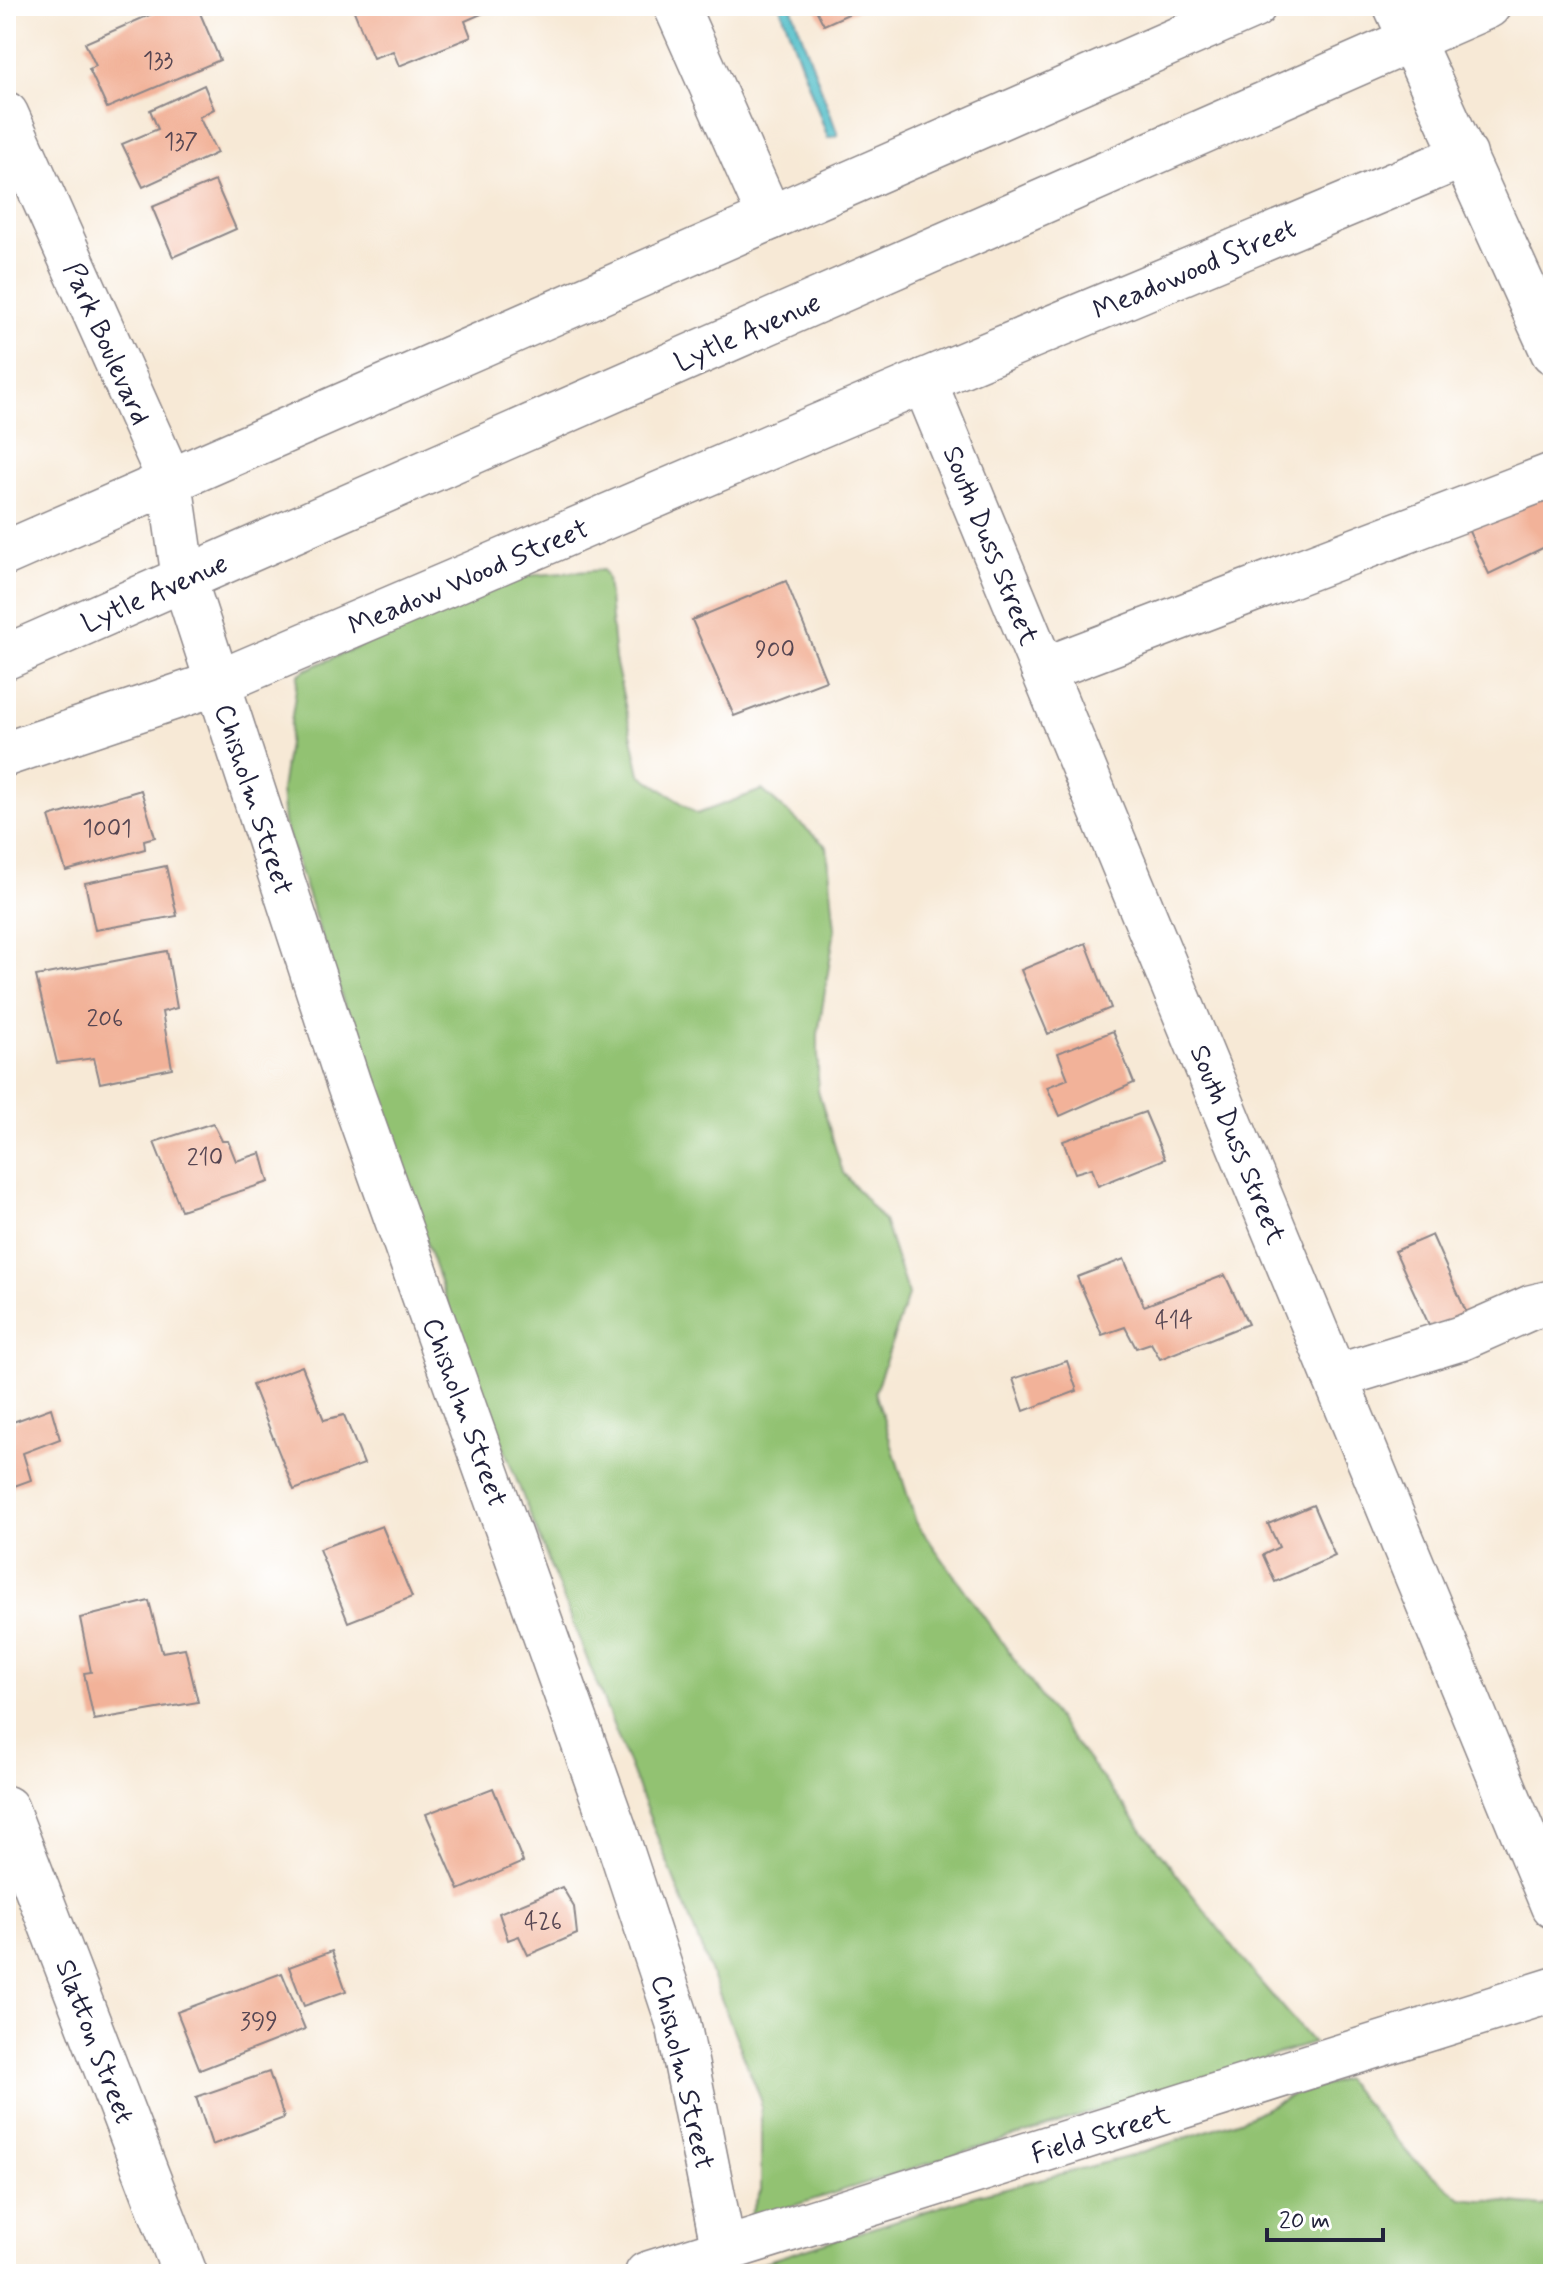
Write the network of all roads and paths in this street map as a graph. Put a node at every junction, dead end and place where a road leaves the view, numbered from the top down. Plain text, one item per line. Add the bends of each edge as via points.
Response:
1 (676, 6) edge
2 (1254, 6) edge
3 (1488, 6) edge
4 (1404, 23) edge
5 (6, 114) edge
6 (1465, 155) junction
7 (770, 218) junction
8 (1553, 352) edge
9 (924, 381) junction
10 (1553, 475) edge
11 (170, 481) junction
12 (6, 553) edge
13 (184, 579) junction
14 (6, 657) edge
15 (1043, 670) junction
16 (217, 683) junction
17 (6, 754) edge
18 (1553, 1302) edge
19 (1335, 1377) junction
20 (10, 1829) edge
21 (1553, 1906) edge
22 (1553, 1990) edge
23 (724, 2251) junction
24 (185, 2274) edge
25 (647, 2274) edge

1 - 7 street
2 - 7 street
3 - 4 street, Lytle Avenue
4 - 6 street
4 - 13 street, Lytle Avenue
5 - 11 street, Park Boulevard
6 - 8 street
6 - 9 street, Meadowood Street
7 - 11 street
9 - 15 street, South Duss Street
9 - 16 street, Meadow Wood Street
10 - 15 street
11 - 12 street
11 - 13 street, Park Boulevard
13 - 14 street, Lytle Avenue
13 - 16 street, Chisholm Street
15 - 19 street, South Duss Street
16 - 17 street, Meadow Wood Street
16 - 23 street, Chisholm Street via 349,1085 678,2022
18 - 19 street via 1462,1338
19 - 21 street, South Duss Street
20 - 24 street, Slatton Street
22 - 23 street, Field Street
23 - 25 street, Field Street

